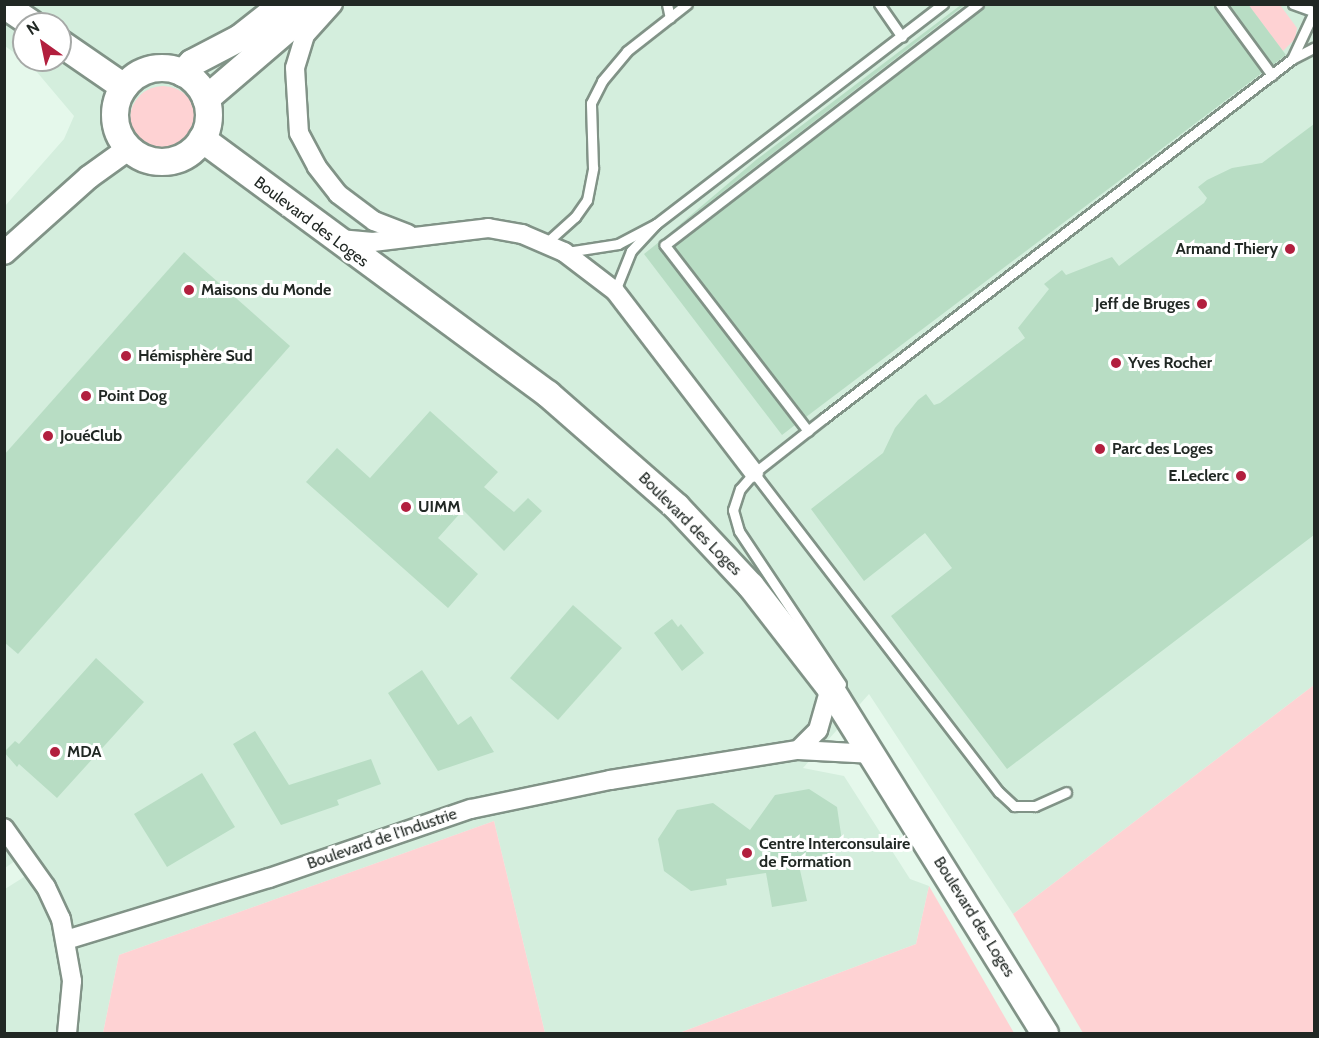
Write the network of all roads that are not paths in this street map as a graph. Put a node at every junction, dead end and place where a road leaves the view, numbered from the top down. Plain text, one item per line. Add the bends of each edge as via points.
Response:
1 (283, 4) edge
2 (317, 4) edge
3 (333, 4) edge
4 (667, 4) edge
5 (687, 4) edge
6 (879, 4) edge
7 (942, 4) edge
8 (978, 4) edge
9 (1220, 4) edge
10 (1293, 4) edge
11 (1313, 12) edge
12 (670, 18) junction
13 (902, 37) junction
14 (1314, 48) edge
15 (72, 51) edge
16 (1292, 59) junction
17 (183, 73) junction
18 (1272, 75) junction
19 (124, 87) junction
20 (206, 99) junction
21 (202, 139) junction
22 (129, 149) junction
23 (656, 224) junction
24 (409, 234) junction
25 (334, 239) junction
26 (546, 243) junction
27 (564, 252) junction
28 (4, 253) edge
29 (615, 291) junction
30 (808, 431) junction
31 (754, 473) junction
32 (830, 688) junction
33 (798, 750) junction
34 (874, 754) junction
35 (1065, 792) dead end
36 (4, 828) edge
37 (66, 940) junction
38 (67, 1034) edge
39 (1045, 1034) edge

1 - 17 main road via 240,38 192,63
2 - 20 main road
3 - 24 street via 305,35 295,68 299,133 317,167 338,194 374,221
4 - 12 lane
5 - 12 lane
6 - 13 lane
7 - 13 lane
8 - 30 lane via 665,245
9 - 18 lane
10 - 11 lane
11 - 16 lane
12 - 26 lane via 627,51 602,81 591,103 593,168 587,200 575,217
13 - 23 lane
14 - 16 lane
15 - 19 main road
16 - 18 lane
17 - 19 main road via 151,69 135,75
17 - 20 main road via 201,88
18 - 30 lane
19 - 22 main road via 117,99 115,119 120,138
20 - 21 main road via 208,126
21 - 22 main road via 193,150 168,162 153,162
21 - 25 main road, Boulevard des Loges
22 - 28 street via 89,177
23 - 27 lane via 618,244
23 - 29 lane via 631,251
24 - 25 street via 373,242
24 - 26 street via 488,228
25 - 32 main road, Boulevard des Loges via 548,394 659,489 751,586
26 - 27 street
27 - 29 street
29 - 31 street
30 - 31 lane
31 - 34 lane via 740,489 733,510 739,531 837,677
31 - 35 lane via 999,792 1014,806 1035,806
32 - 33 street via 818,730
32 - 34 main road, Boulevard des Loges
33 - 34 street, Boulevard de l'Industrie
33 - 37 street, Boulevard de l'Industrie via 610,780 471,809
34 - 39 main road, Boulevard des Loges
36 - 37 street via 46,886
37 - 38 street via 72,981

